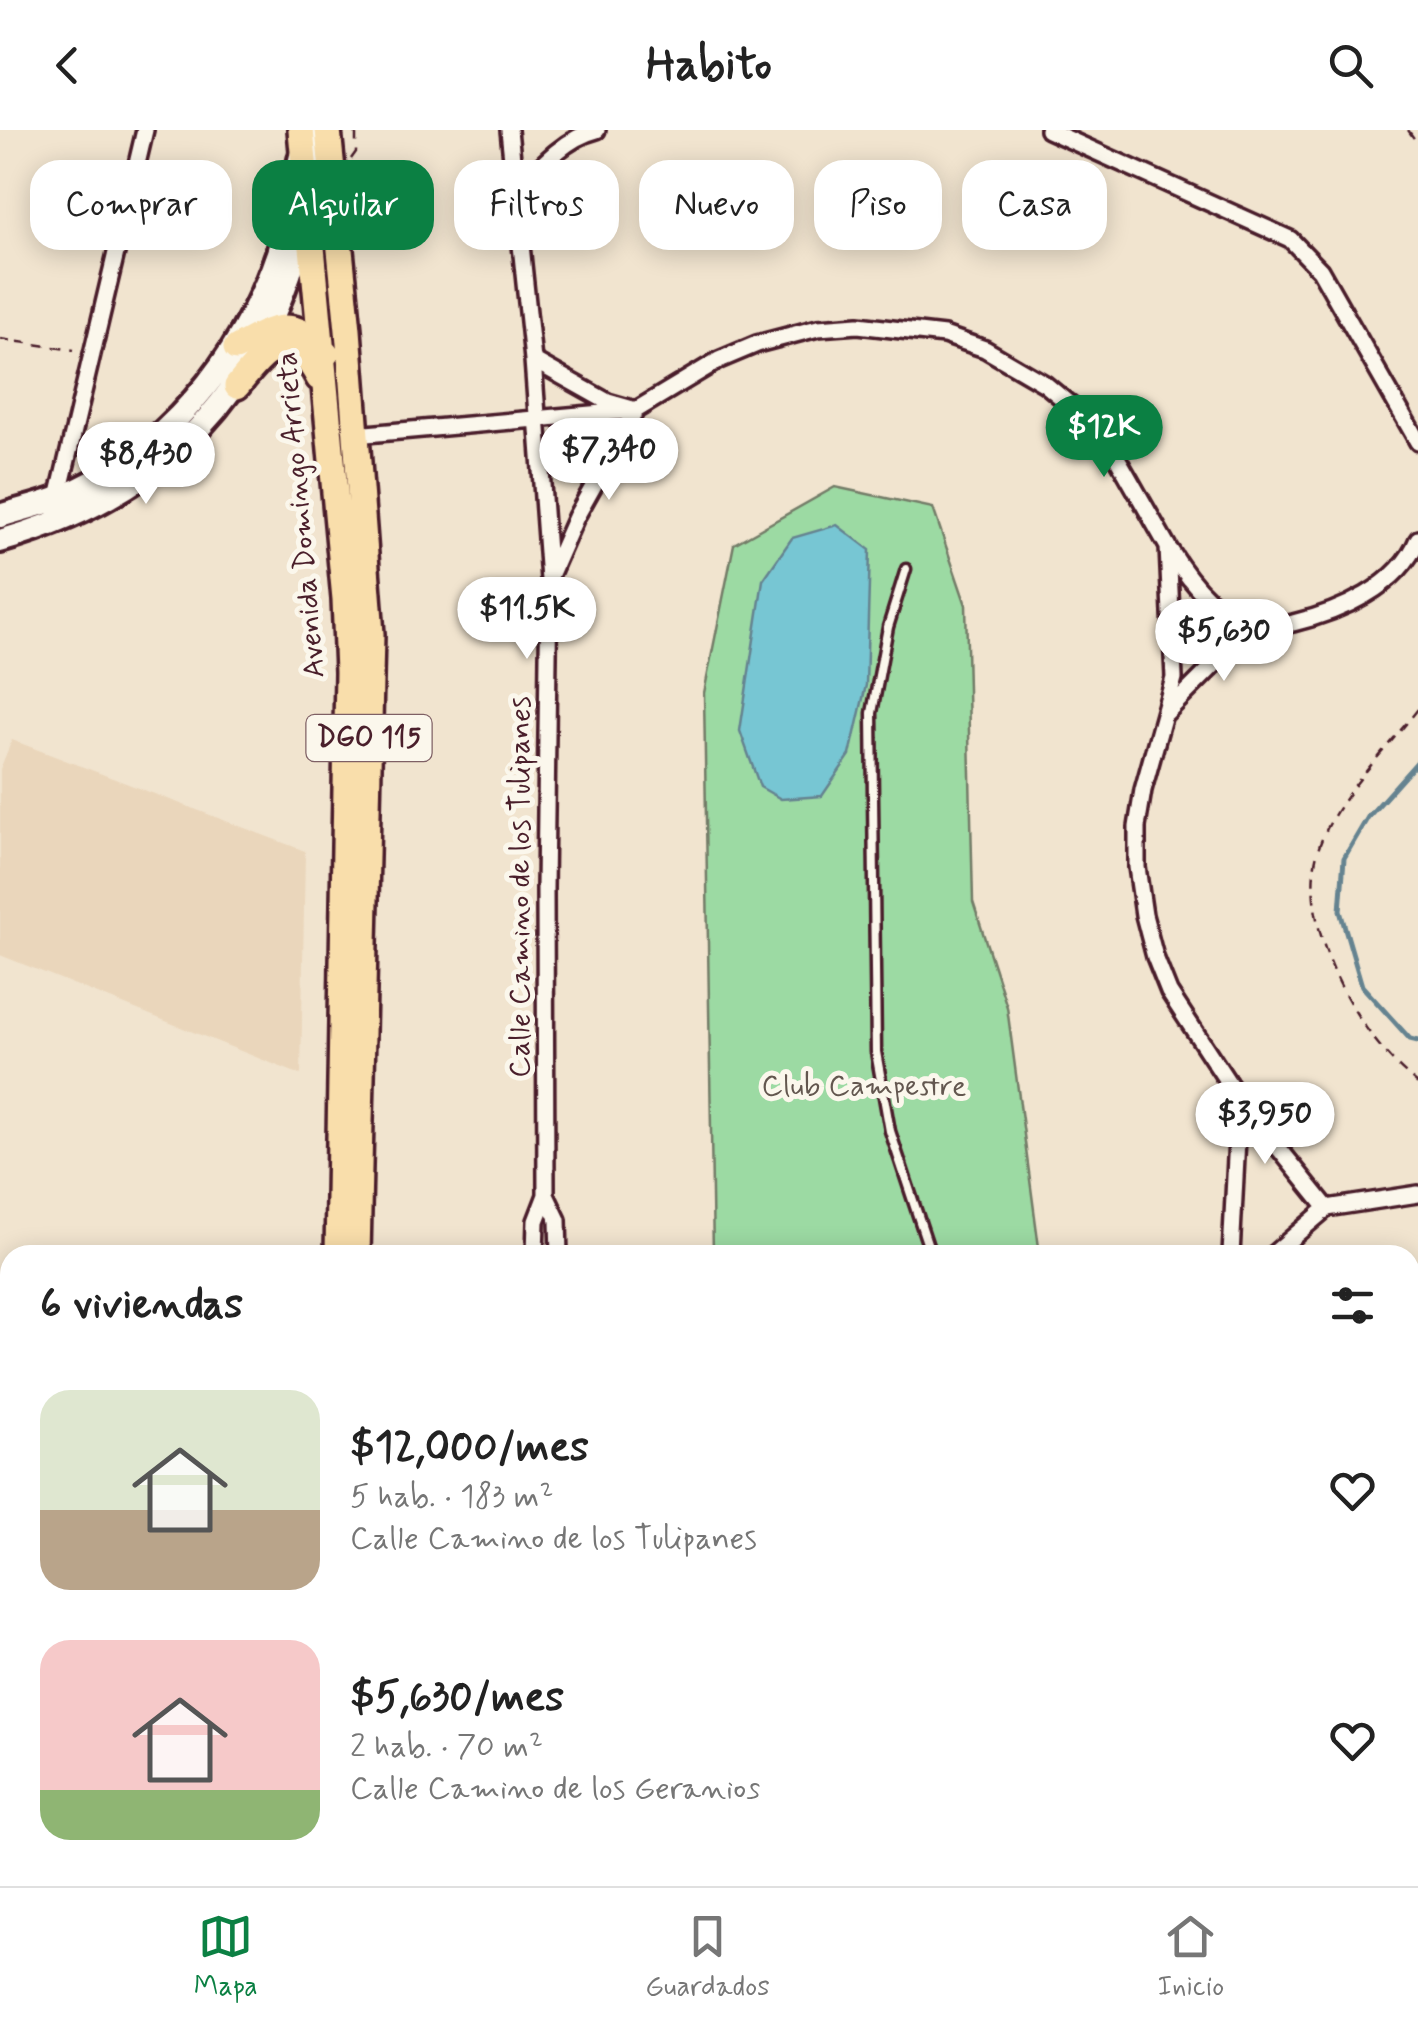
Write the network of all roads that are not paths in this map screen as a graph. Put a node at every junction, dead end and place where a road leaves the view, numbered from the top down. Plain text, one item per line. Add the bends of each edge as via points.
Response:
1 (145, 130) edge
2 (325, 130) edge
3 (509, 130) edge
4 (597, 130) edge
5 (1048, 130) edge
6 (302, 139) edge
7 (319, 160) edge
8 (511, 160) edge
9 (550, 160) edge
10 (299, 250) edge
11 (311, 250) edge
12 (521, 250) edge
13 (266, 331) junction
14 (320, 346) junction
15 (236, 348) junction
16 (534, 360) junction
17 (225, 380) junction
18 (325, 390) junction
19 (352, 390) junction
20 (636, 410) junction
21 (536, 421) junction
22 (355, 435) junction
23 (328, 439) junction
24 (1418, 442) edge
25 (58, 498) junction
26 (0, 516) edge
27 (1418, 540) edge
28 (0, 541) edge
29 (1168, 547) junction
30 (906, 569) dead end
31 (549, 580) junction
32 (1266, 630) junction
33 (1164, 716) junction
34 (350, 1020) junction
35 (1239, 1098) junction
36 (1418, 1194) edge
37 (546, 1195) junction
38 (1327, 1208) junction
39 (339, 1245) edge
40 (357, 1245) edge
41 (535, 1245) edge
42 (559, 1245) edge
43 (928, 1245) edge
44 (1232, 1245) edge
45 (1284, 1245) edge

1 - 25 street
2 - 7 main road
2 - 19 main road, Avenida Domingo Arrieta / DGO 115
3 - 8 street, Calle Camino de los Tulipanes
4 - 9 street
5 - 24 street via 1290,239 1320,270
6 - 15 main road via 278,252
10 - 13 main road
11 - 14 main road, Avenida Domingo Arrieta / DGO 115
12 - 16 street, Calle Camino de los Tulipanes
13 - 14 main road via 297,329
13 - 15 main road
13 - 17 main road
14 - 18 main road, Avenida Domingo Arrieta / DGO 115
14 - 19 main road
15 - 17 main road
16 - 20 street via 608,402
16 - 21 street, Calle Camino de los Tulipanes
17 - 18 main road via 280,346 304,354
17 - 25 main road via 124,463
17 - 28 main road via 183,443 123,490 82,513
18 - 23 main road, Avenida Domingo Arrieta / DGO 115
19 - 22 main road, Avenida Domingo Arrieta / DGO 115
20 - 21 street, Calle Camino de los Tulipanes
20 - 29 street, Calle Camino de los Tulipanes via 719,360 791,334 858,325 944,335 1016,366 1080,413 1107,440
20 - 31 street, Calle Camino de los Tulipanes
21 - 22 street, Calle Camino de los Tulipanes
21 - 31 street, Calle Camino de los Tulipanes
22 - 23 main road
22 - 34 main road, Avenida Domingo Arrieta / DGO 115 via 370,634
23 - 34 main road, Avenida Domingo Arrieta / DGO 115 via 348,672
25 - 26 main road
27 - 32 street via 1402,566 1355,600
29 - 32 street via 1216,608
29 - 33 street, Calle Camino de los Tulipanes via 1174,678
30 - 43 lane via 872,713 876,1052 890,1131
31 - 37 street, Calle Camino de los Tulipanes
32 - 33 street via 1200,675
33 - 35 street, Calle Camino de los Tulipanes via 1137,827 1144,914 1169,992
34 - 39 main road, Avenida Domingo Arrieta / DGO 115
34 - 40 main road, Avenida Domingo Arrieta / DGO 115
35 - 38 street, Calle Camino de los Tulipanes
35 - 44 street
36 - 38 street
37 - 41 street, Calle Camino de los Tulipanes
37 - 42 street, Calle Camino de los Tulipanes via 558,1220
38 - 45 street

